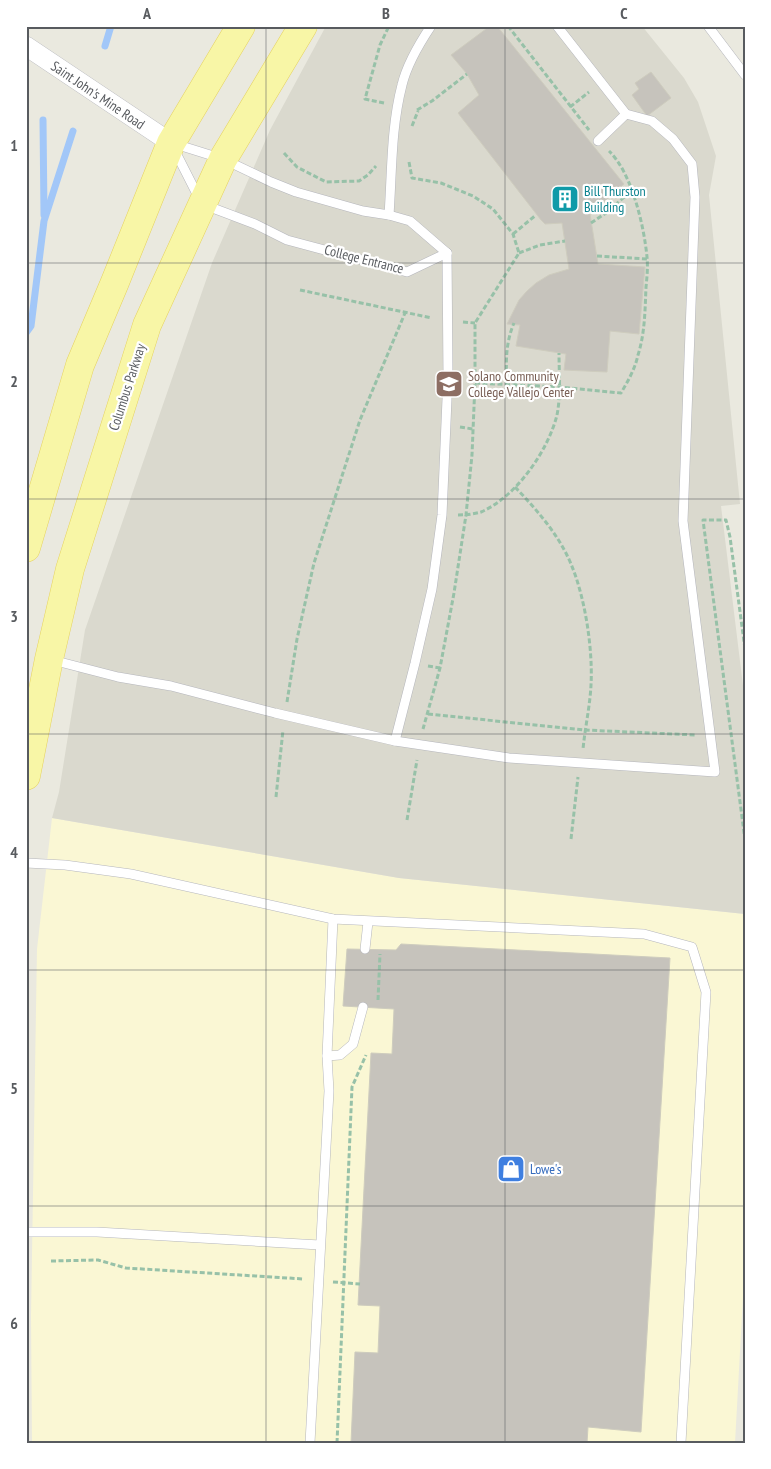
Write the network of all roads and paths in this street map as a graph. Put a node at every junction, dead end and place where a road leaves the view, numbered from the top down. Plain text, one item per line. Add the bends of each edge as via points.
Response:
1 (241, 26) edge
2 (303, 26) edge
3 (430, 26) edge
4 (508, 26) edge
5 (557, 26) edge
6 (708, 26) edge
7 (26, 46) edge
8 (745, 75) edge
9 (601, 82) junction
10 (570, 107) junction
11 (626, 114) junction
12 (598, 141) junction
13 (171, 143) junction
14 (284, 153) dead end
15 (224, 159) junction
16 (392, 166) junction
17 (632, 190) junction
18 (202, 204) junction
19 (389, 215) junction
20 (536, 215) dead end
21 (591, 223) dead end
22 (513, 234) dead end
23 (565, 241) dead end
24 (447, 253) junction
25 (519, 253) dead end
26 (597, 256) dead end
27 (648, 259) junction
28 (300, 290) dead end
29 (405, 313) junction
30 (447, 320) junction
31 (475, 323) dead end
32 (514, 323) dead end
33 (559, 353) dead end
34 (476, 383) dead end
35 (507, 385) junction
36 (559, 387) junction
37 (515, 487) junction
38 (442, 515) junction
39 (26, 548) edge
40 (745, 649) edge
41 (49, 659) junction
42 (428, 714) dead end
43 (285, 715) junction
44 (584, 730) junction
45 (711, 736) junction
46 (395, 741) junction
47 (580, 763) junction
48 (26, 776) edge
49 (276, 797) dead end
50 (571, 839) dead end
51 (745, 840) edge
52 (26, 863) edge
53 (333, 919) junction
54 (368, 922) junction
55 (380, 948) dead end
56 (365, 950) dead end
57 (378, 1003) dead end
58 (363, 1007) dead end
59 (369, 1048) dead end
60 (328, 1056) junction
61 (26, 1232) edge
62 (320, 1244) junction
63 (51, 1261) dead end
64 (318, 1281) junction
65 (344, 1283) junction
66 (360, 1284) dead end
67 (310, 1443) edge
68 (337, 1443) edge
69 (681, 1443) edge

1 - 13 main road
2 - 15 main road, Columbus Parkway
3 - 16 lane via 402,83
4 - 10 path
5 - 9 lane
6 - 8 lane
7 - 13 street, Saint John's Mine Road
9 - 10 path
9 - 11 lane
10 - 12 path
11 - 12 lane
11 - 45 lane via 652,122 673,139 692,164 695,197 683,522
12 - 17 path via 615,156
13 - 15 lane
13 - 18 lane
13 - 39 main road via 80,365
14 - 16 path via 297,167 326,182 359,181 376,166
15 - 18 main road, Columbus Parkway
15 - 19 lane via 296,192
16 - 19 lane
17 - 21 path
17 - 27 path
18 - 24 lane, College Entrance via 287,240 407,272
18 - 41 main road, Columbus Parkway via 147,325 70,569
19 - 24 lane via 410,221
20 - 22 path
23 - 25 path
24 - 30 lane
26 - 27 path
27 - 36 path via 644,329 635,365 622,393
28 - 29 path
29 - 30 path
29 - 43 path via 360,420 314,563
30 - 31 path
30 - 38 lane via 448,386
32 - 35 path via 508,336
33 - 36 path
34 - 35 path
35 - 36 path
36 - 37 path via 557,414 551,434 534,464
37 - 38 path via 479,512
37 - 44 path via 554,534 571,564 582,599 590,638 592,685
38 - 46 lane via 432,589
40 - 51 path via 726,520 703,520
41 - 43 lane
41 - 48 main road, Columbus Parkway
42 - 44 path
43 - 46 lane
43 - 49 path
44 - 45 path
44 - 47 path
45 - 47 lane via 715,772
46 - 47 lane via 509,758
47 - 50 path
52 - 53 lane via 131,874
53 - 54 lane
53 - 60 lane
54 - 56 lane
54 - 69 lane via 644,934 692,947 706,992
55 - 57 path
58 - 60 lane via 353,1044 340,1055
59 - 65 path via 352,1087
60 - 62 lane
61 - 62 lane via 97,1232
62 - 64 lane
63 - 64 path via 98,1260 126,1268
64 - 65 path
64 - 67 lane
65 - 66 path
65 - 68 path

